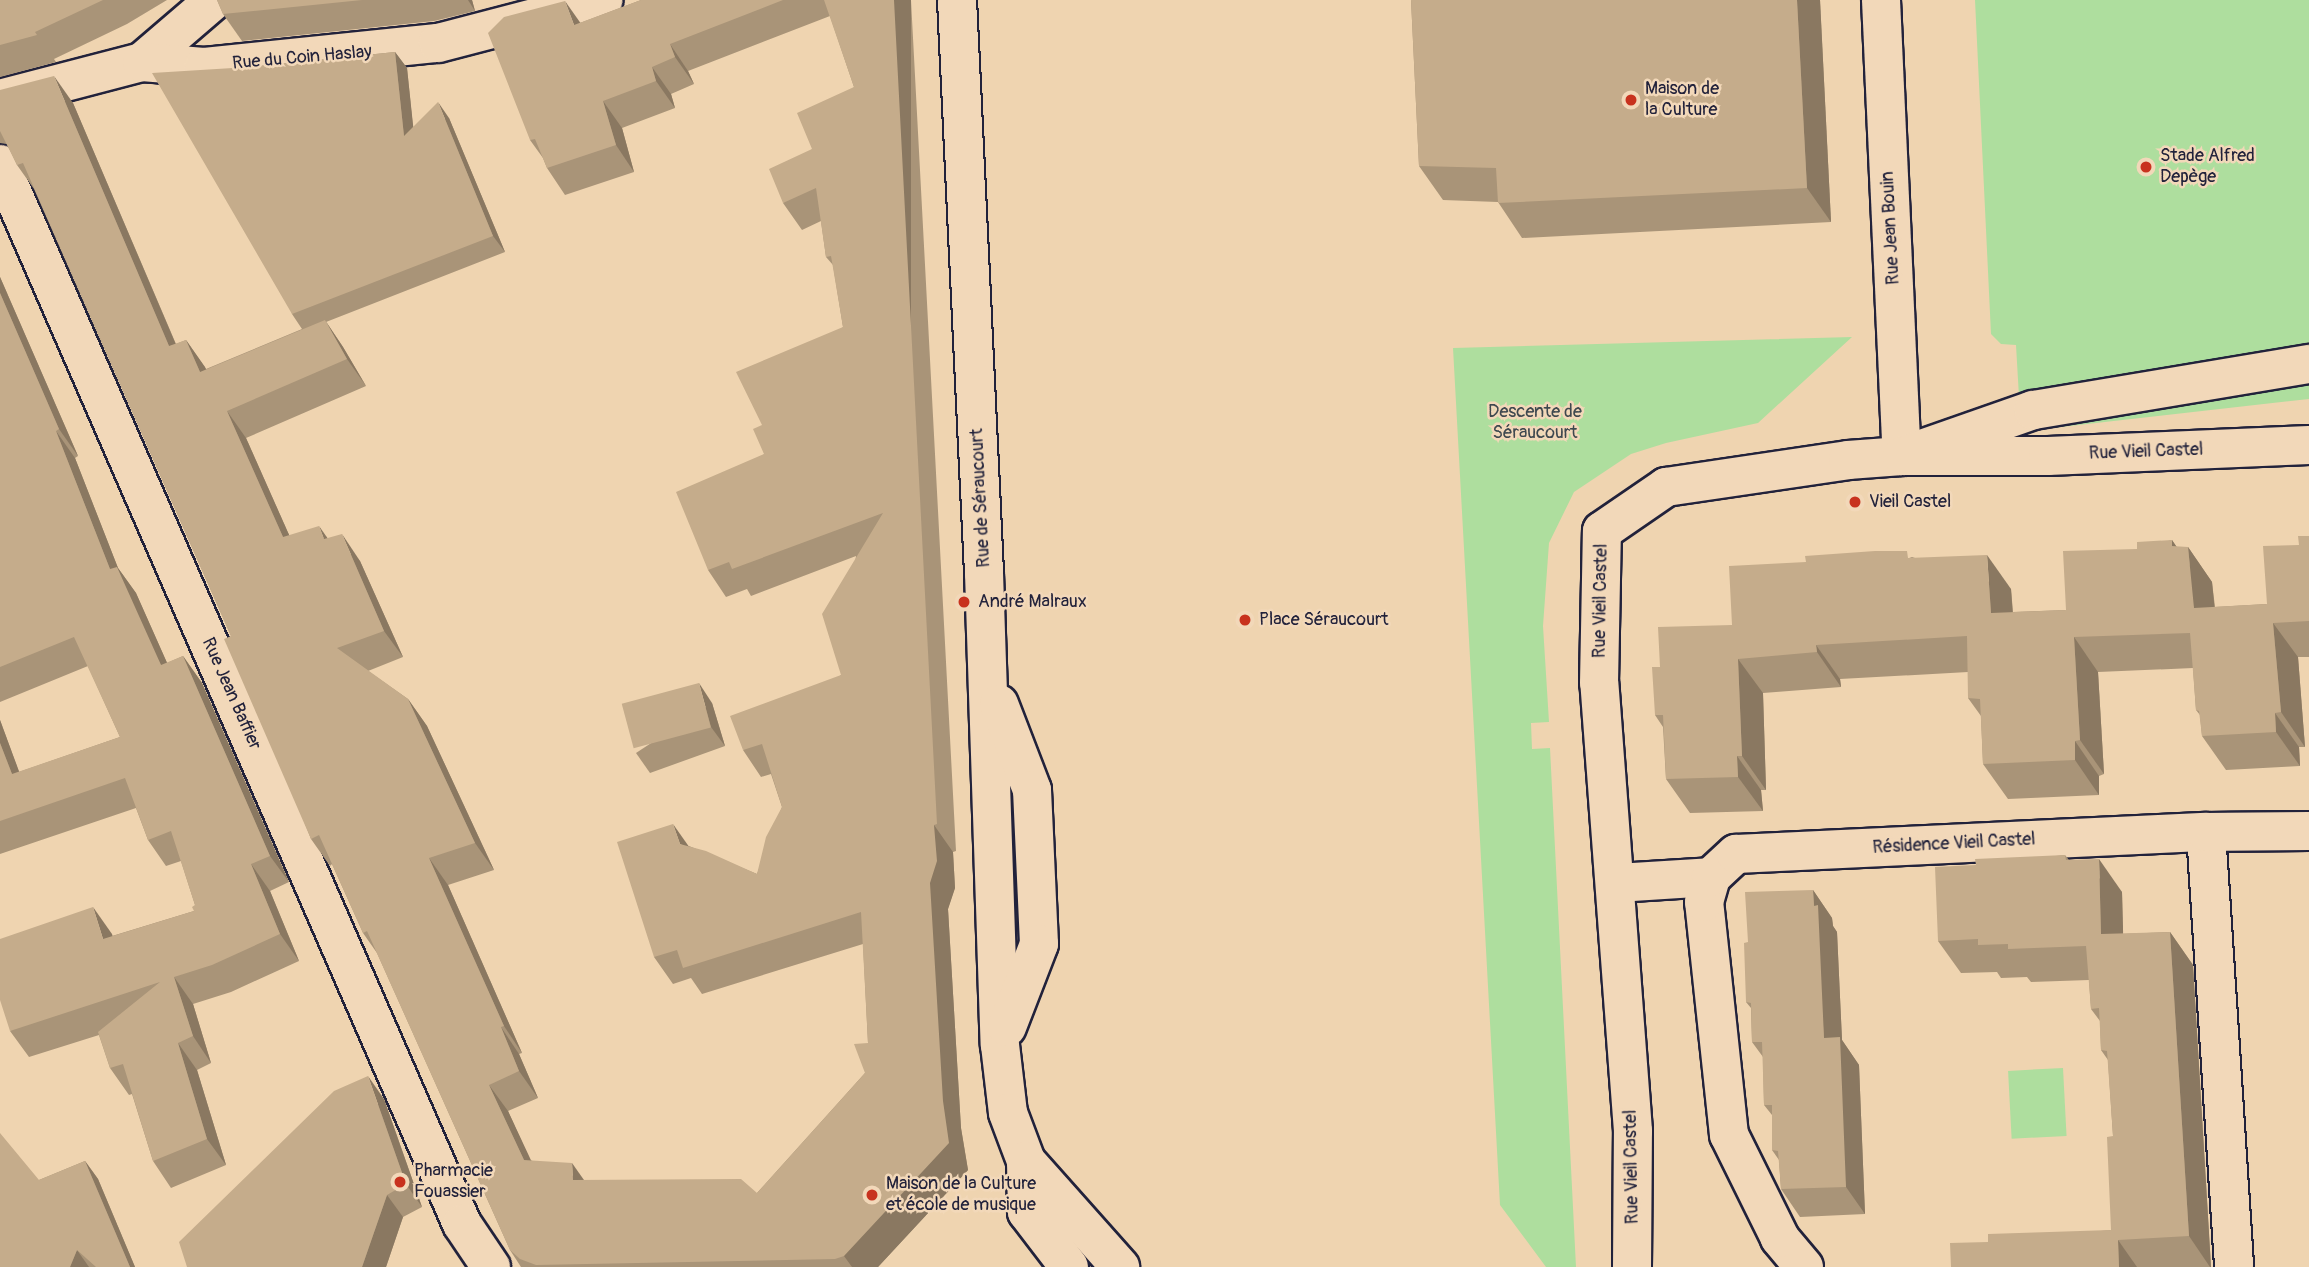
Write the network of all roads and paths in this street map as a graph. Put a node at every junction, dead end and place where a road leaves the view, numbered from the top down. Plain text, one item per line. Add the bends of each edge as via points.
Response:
1 (214, 0) edge
2 (603, 0) edge
3 (957, 0) edge
4 (1881, 0) edge
5 (142, 62) junction
6 (0, 99) edge
7 (0, 164) edge
8 (2309, 364) edge
9 (2309, 445) edge
10 (1902, 456) junction
11 (2309, 831) edge
12 (2206, 832) junction
13 (1711, 877) junction
14 (1616, 883) junction
15 (1026, 1161) junction
16 (462, 1224) junction
17 (464, 1267) edge
18 (491, 1267) edge
19 (1069, 1267) edge
20 (1120, 1267) edge
21 (1632, 1267) edge
22 (1804, 1267) edge
23 (2234, 1267) edge

1 - 5 street
2 - 5 street, Rue du Coin Haslay via 438,43 204,67
3 - 15 street, Rue de Séraucourt via 1000,1045 1009,1113
4 - 10 street, Rue Jean Bouin
5 - 6 street, Rue du Coin Haslay
7 - 16 street, Rue Jean Baffier
8 - 10 street via 2033,410
9 - 10 street, Rue Vieil Castel via 2048,456
10 - 14 street, Rue Vieil Castel via 1751,472 1666,487 1602,531 1599,683
11 - 12 street, Résidence Vieil Castel
12 - 13 street, Résidence Vieil Castel via 1736,854
12 - 23 street
13 - 14 street
13 - 22 street via 1704,902 1729,1135 1780,1238
14 - 21 street, Rue Vieil Castel via 1633,1131
15 - 19 street, Rue de Séraucourt via 1027,1212
15 - 20 street, Rue de Séraucourt
16 - 17 street, Rue Jean Baffier
16 - 18 street, Rue Jean Baffier

